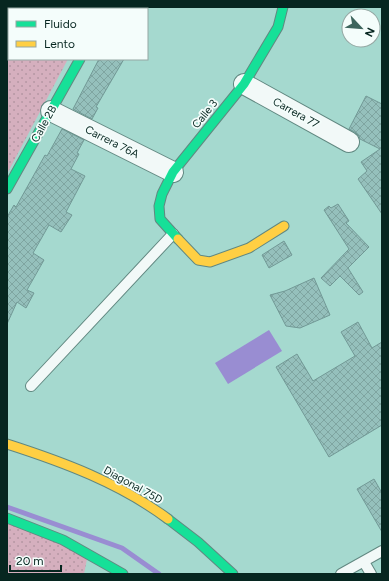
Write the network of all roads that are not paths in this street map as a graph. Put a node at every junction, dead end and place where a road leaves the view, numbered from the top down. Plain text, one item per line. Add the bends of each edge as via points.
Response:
1 (283, 7) edge
2 (79, 60) edge
3 (244, 84) junction
4 (51, 111) junction
5 (349, 142) dead end
6 (173, 172) junction
7 (7, 189) edge
8 (284, 226) dead end
9 (173, 234) junction
10 (31, 386) dead end
11 (7, 444) edge
12 (7, 518) edge
13 (382, 551) edge
14 (364, 562) junction
15 (123, 574) edge
16 (233, 574) edge
17 (341, 574) edge
18 (371, 574) edge

1 - 3 street, Calle 3 via 278,27
2 - 4 street, Calle 2B
3 - 5 street, Carrera 77
3 - 6 street, Calle 3
4 - 6 street, Carrera 76A
4 - 7 street, Calle 2B
6 - 9 street, Calle 3 via 159,206 160,219
8 - 9 street, Calle 3 via 249,248 210,262 198,260
9 - 10 lane
11 - 16 street, Diagonal 75D via 80,471 129,495 186,532
12 - 15 street via 63,540
13 - 14 lane
14 - 17 lane
14 - 18 lane

